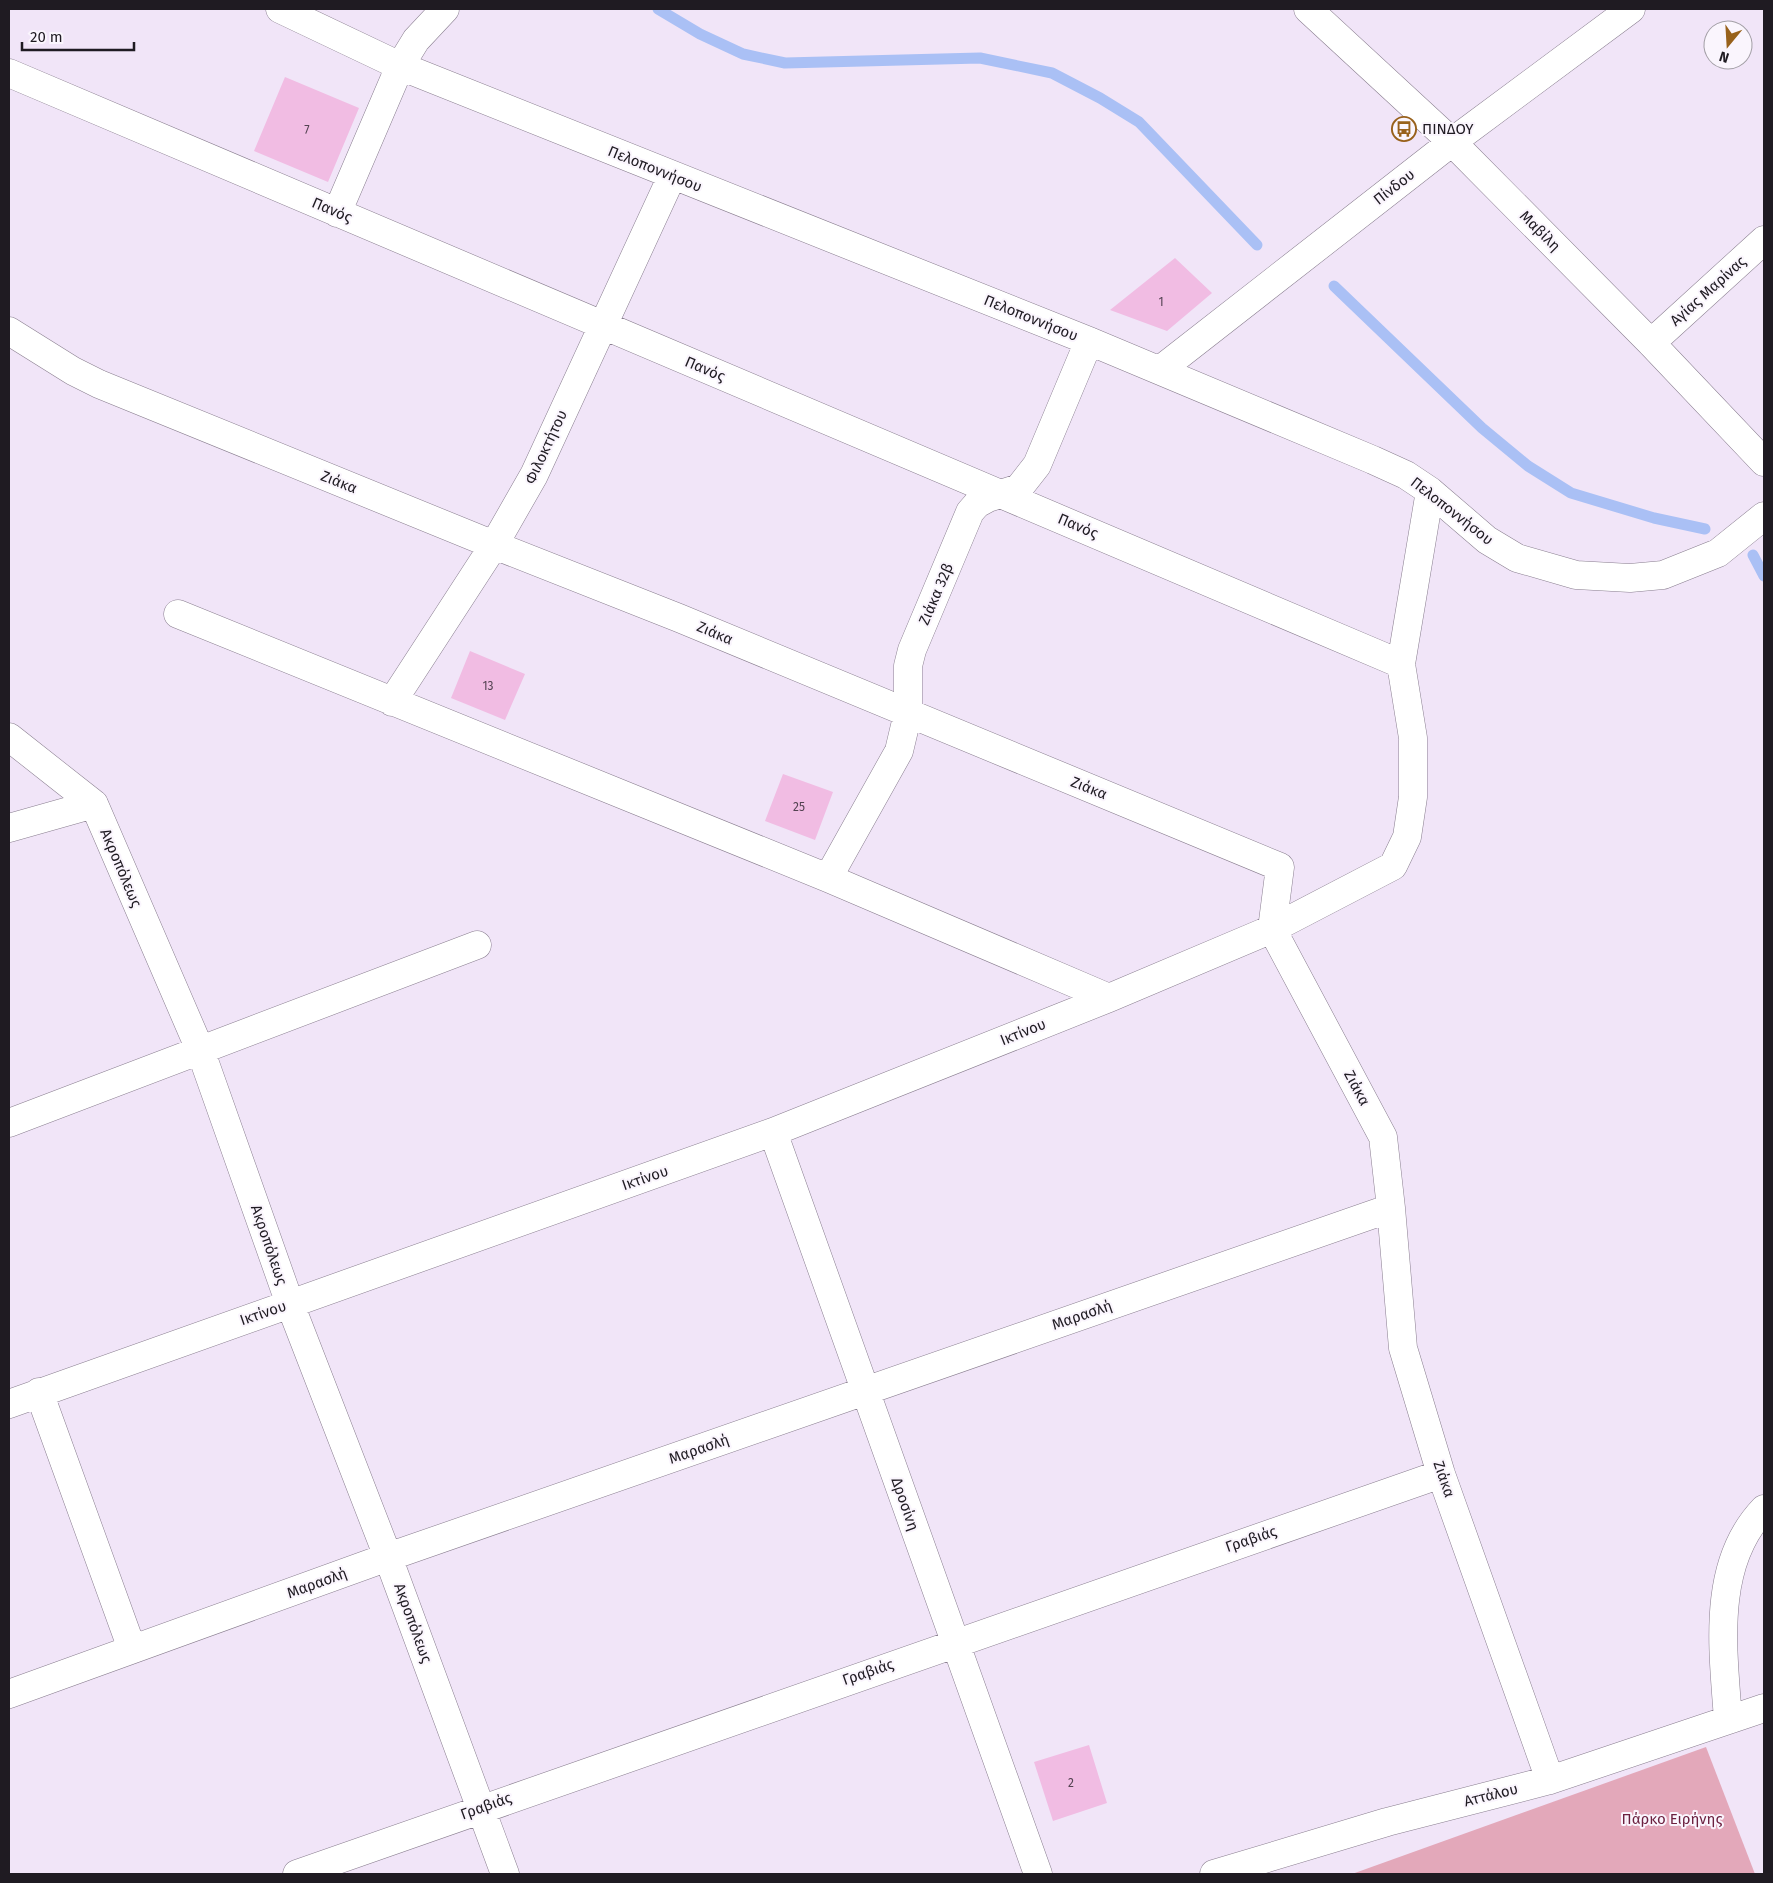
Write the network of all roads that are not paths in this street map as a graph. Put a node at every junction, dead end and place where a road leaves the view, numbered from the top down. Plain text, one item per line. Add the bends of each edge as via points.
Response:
1 (280, 9) edge
2 (445, 9) edge
3 (1631, 9) edge
4 (1317, 11) edge
5 (400, 66) junction
6 (9, 73) edge
7 (1452, 142) junction
8 (672, 176) junction
9 (337, 213) junction
10 (1764, 240) edge
11 (601, 325) junction
12 (9, 331) edge
13 (1089, 341) junction
14 (1651, 342) junction
15 (1160, 370) junction
16 (1764, 462) edge
17 (1430, 491) junction
18 (1003, 495) junction
19 (1764, 516) edge
20 (494, 545) junction
21 (178, 614) dead end
22 (1401, 664) junction
23 (392, 702) junction
24 (908, 713) junction
25 (9, 737) edge
26 (94, 804) junction
27 (9, 828) edge
28 (828, 878) junction
29 (1272, 929) junction
30 (477, 945) dead end
31 (1109, 998) junction
32 (201, 1052) junction
33 (9, 1123) edge
34 (774, 1132) junction
35 (1392, 1208) junction
36 (290, 1304) junction
37 (866, 1390) junction
38 (39, 1392) junction
39 (9, 1404) edge
40 (1441, 1474) junction
41 (1764, 1509) edge
42 (388, 1557) junction
43 (954, 1642) junction
44 (132, 1649) junction
45 (9, 1694) edge
46 (1764, 1708) edge
47 (1728, 1719) junction
48 (1550, 1780) junction
49 (481, 1808) junction
50 (297, 1874) edge
51 (505, 1874) edge
52 (1038, 1874) edge
53 (1214, 1874) edge

1 - 5 street, Πελοποννήσου
2 - 5 street via 416,40
3 - 7 street, Πίνδου
4 - 7 street, Μαβίλη
5 - 8 street, Πελοποννήσου
5 - 9 street
6 - 9 street, Πανός
7 - 14 street, Μαβίλη
7 - 15 street, Πίνδου
8 - 11 street, Φιλοκτήτου
8 - 13 street, Πελοποννήσου
9 - 11 street, Πανός
10 - 14 street, Αγίας Μαρίνας
11 - 18 street, Πανός
11 - 20 street, Φιλοκτήτου via 534,475
12 - 20 street, Ζιάκα via 99,384
13 - 15 street, Πελοποννήσου
13 - 18 street, Ζιάκα 32β via 1037,465 1019,488
14 - 16 street, Μαβίλη
15 - 17 street, Πελοποννήσου via 1406,475
17 - 19 street, Πελοποννήσου via 1487,540 1517,558 1576,575 1630,578 1663,575 1718,553
17 - 22 street, Ικτίνου
18 - 22 street, Πανός
18 - 24 street, Ζιάκα 32β via 976,504 970,512 912,650 908,666
20 - 23 street, Φιλοκτήτου
20 - 24 street, Ζιάκα
21 - 23 street
22 - 29 street, Ικτίνου via 1413,738 1413,797 1407,837 1393,866
23 - 28 street
24 - 28 street, Ζιάκα 32β via 899,751
24 - 29 street, Ζιάκα via 1280,867
25 - 26 street, Ακροπόλεως
26 - 27 street
26 - 32 street, Ακροπόλεως
28 - 31 street
29 - 31 street, Ικτίνου
29 - 35 street, Ζιάκα via 1383,1137
30 - 32 street
31 - 34 street, Ικτίνου
32 - 33 street
32 - 36 street, Ακροπόλεως
34 - 36 street, Ικτίνου
34 - 37 street, Δροσίνη
35 - 37 street, Μαρασλή
35 - 40 street, Ζιάκα via 1403,1348
36 - 38 street, Ικτίνου
36 - 42 street, Ακροπόλεως
37 - 42 street, Μαρασλή
37 - 43 street, Δροσίνη
38 - 39 street, Ικτίνου
38 - 44 street
40 - 43 street, Γραβιάς
40 - 48 street, Ζιάκα
41 - 47 street via 1737,1549 1726,1589 1724,1642
42 - 44 street, Μαρασλή
42 - 49 street, Ακροπόλεως
43 - 49 street, Γραβιάς
43 - 52 street, Δροσίνη
44 - 45 street, Μαρασλή
46 - 47 street, Αττάλου
47 - 48 street, Αττάλου
48 - 53 street, Αττάλου via 1367,1827
49 - 50 street, Γραβιάς
49 - 51 street, Ακροπόλεως

